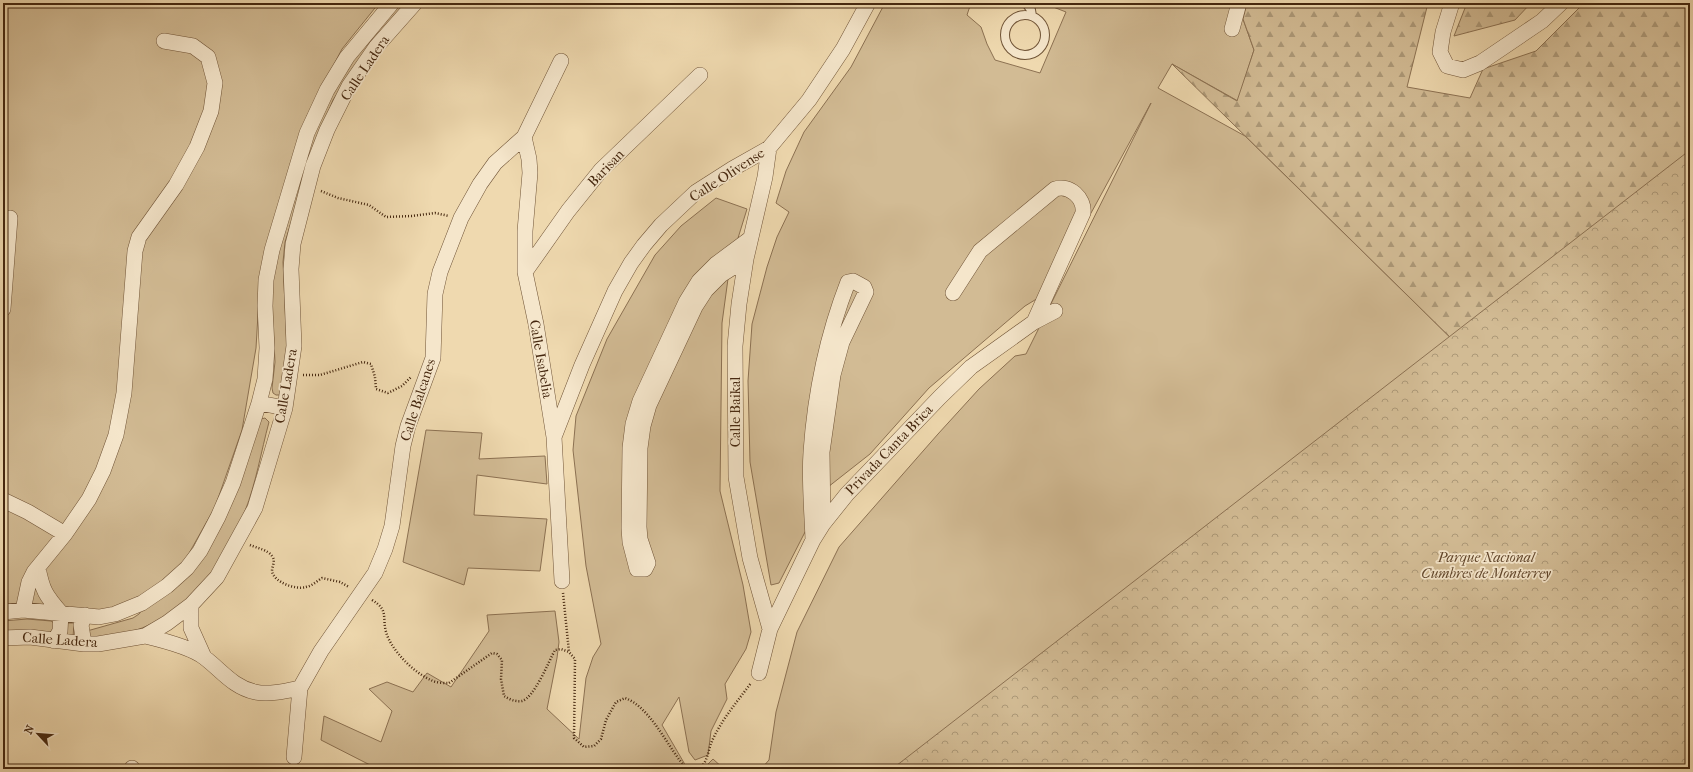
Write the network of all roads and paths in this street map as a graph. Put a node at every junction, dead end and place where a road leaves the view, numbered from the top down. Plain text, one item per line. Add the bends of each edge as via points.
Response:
1 (392, 3) edge
2 (415, 3) edge
3 (868, 3) edge
4 (1026, 3) edge
5 (1239, 3) edge
6 (1452, 3) edge
7 (1561, 3) edge
8 (1032, 16) junction
9 (1232, 29) dead end
10 (164, 41) dead end
11 (561, 61) dead end
12 (700, 75) dead end
13 (524, 137) junction
14 (769, 148) junction
15 (307, 186) junction
16 (10, 218) dead end
17 (461, 218) junction
18 (751, 238) junction
19 (746, 259) junction
20 (525, 272) junction
21 (953, 293) dead end
22 (3, 309) edge
23 (1055, 310) dead end
24 (1034, 322) junction
25 (290, 375) junction
26 (413, 376) dead end
27 (259, 403) junction
28 (285, 408) junction
29 (554, 437) junction
30 (3, 500) edge
31 (823, 524) junction
32 (65, 534) junction
33 (238, 540) junction
34 (814, 540) junction
35 (38, 568) junction
36 (562, 581) joint
37 (361, 594) junction
38 (191, 605) junction
39 (24, 610) junction
40 (3, 612) edge
41 (60, 613) junction
42 (85, 615) junction
43 (770, 629) junction
44 (145, 636) junction
45 (3, 638) edge
46 (54, 641) junction
47 (84, 644) junction
48 (569, 652) junction
49 (204, 657) junction
50 (759, 673) joint
51 (300, 688) junction
52 (294, 757) dead end
53 (687, 769) edge
54 (699, 769) edge

1 - 27 street, Calle Ladera via 347,57 327,90 308,133 272,250 266,280 265,379
2 - 15 street, Calle Ladera via 376,47 349,86 327,130
3 - 14 street, Calle Olivense via 844,49 809,100
4 - 8 lane
5 - 9 street
6 - 7 street via 1440,52 1447,66 1463,70 1480,63 1542,21
8 - 8 lane via 1014,18 1006,28 1005,40 1017,54 1030,55 1044,43 1045,30
10 - 32 street via 193,46 208,57 215,83 211,111 197,147 176,185 139,237 135,251 124,393 116,435 103,471 89,499
11 - 13 street
12 - 20 street, Barisan via 601,170
13 - 17 street, Calle Balcanes via 487,173
13 - 20 street, Calle Isabelia via 530,173 525,231
14 - 18 street, Calle Baikal
14 - 29 street, Calle Olivense via 696,192 644,245 615,292 582,365
15 - 17 path via 338,198 370,205 386,217 435,213
15 - 25 street, Calle Ladera via 293,244 291,269 294,346
16 - 22 street
17 - 37 street, Calle Balcanes via 440,272 435,294 433,358 403,446 392,526 375,573
18 - 19 street, Calle Baikal
18 - 19 street via 716,264 698,282 686,302 640,401 633,424 630,448 629,528 637,569 648,567 639,527 640,448 649,405 695,307 706,290 721,275
19 - 43 street, Calle Baikal via 735,346 736,477 750,558
20 - 29 street, Calle Isabelia
21 - 24 street via 980,251 1055,189 1067,188 1081,199 1084,205 1083,213
23 - 24 street, Privada Canta Brica
24 - 31 street, Privada Canta Brica via 971,366 864,475
25 - 26 path via 320,375 363,362 371,364 376,389 388,393 402,386
25 - 28 street, Calle Ladera
27 - 28 street
27 - 42 street, Calle Ladera via 234,483 200,551 187,568 167,586 142,602 115,614 99,617
28 - 33 street, Calle Ladera via 255,508
29 - 36 street, Calle Isabelia
30 - 32 street
31 - 34 street, Privada Canta Brica
31 - 34 street via 822,452 833,375 842,342 866,292 864,287 853,281 848,282 838,309 816,411 810,479
32 - 35 street
33 - 37 path via 271,555 274,559 274,577 284,583 299,589 308,587 322,578 340,582
33 - 38 street, Calle Ladera via 217,578
34 - 43 street, Privada Canta Brica
35 - 39 street via 29,582
35 - 41 street via 46,596
36 - 48 path
37 - 48 path via 381,607 385,616 386,632 395,650 414,670 432,681 449,683 492,653 502,660 501,679 504,696 511,700 523,701 536,686 555,650
37 - 51 street, Calle Balcanes via 321,651
38 - 44 street, Calle Ladera
38 - 49 street via 191,628
39 - 40 street, Calle Ladera
39 - 41 street, Calle Ladera
41 - 42 street, Calle Ladera
41 - 46 street via 60,631
42 - 47 street via 81,625
43 - 50 street, Calle Baikal
44 - 47 street, Calle Ladera
44 - 49 street via 166,640
45 - 46 street, Calle Ladera via 30,637
46 - 47 street, Calle Ladera
48 - 53 path via 575,659 574,738 584,747 594,746 601,739 606,720 616,702 625,698 633,701 649,718
49 - 51 street via 230,682 243,688 256,692 275,692
50 - 54 path via 722,720 706,759
51 - 52 street

